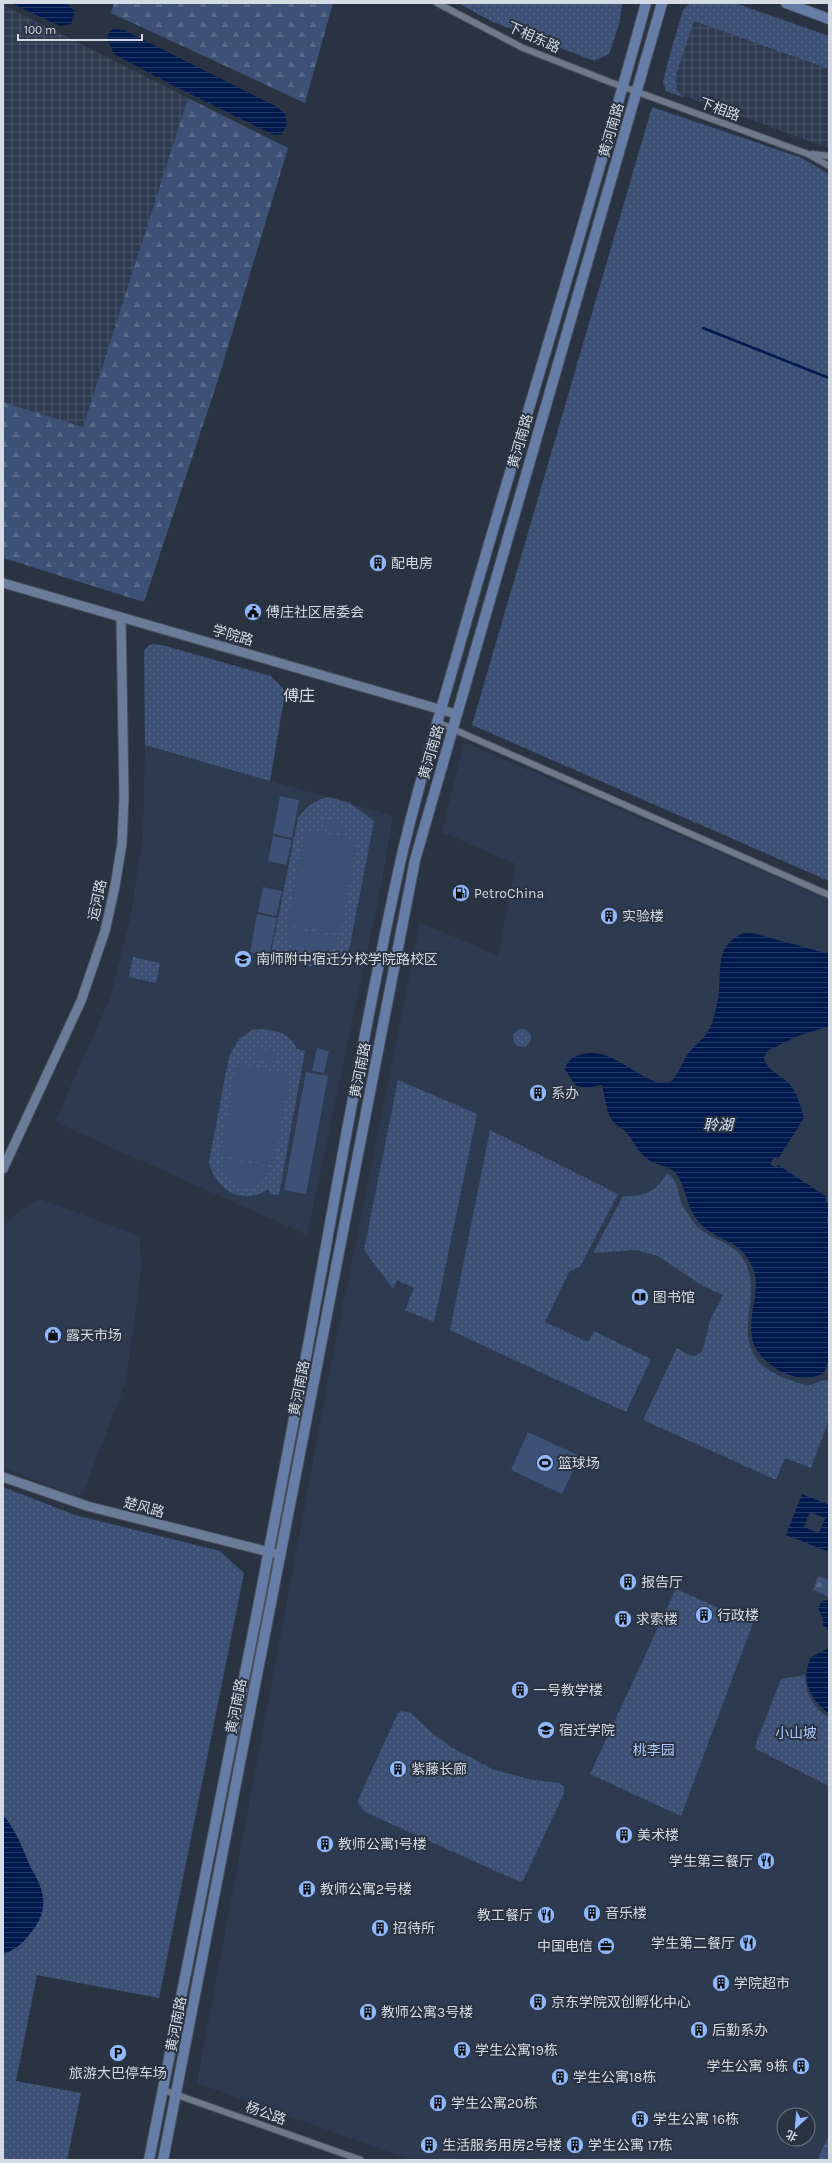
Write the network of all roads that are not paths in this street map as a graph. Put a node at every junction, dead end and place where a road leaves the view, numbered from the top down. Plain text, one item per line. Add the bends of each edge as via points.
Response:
1 (437, 3) edge
2 (646, 3) edge
3 (662, 3) edge
4 (786, 3) edge
5 (829, 19) edge
6 (624, 87) junction
7 (636, 92) junction
8 (808, 154) junction
9 (829, 156) edge
10 (829, 166) edge
11 (3, 583) edge
12 (121, 617) junction
13 (441, 709) junction
14 (456, 714) junction
15 (437, 722) junction
16 (452, 728) junction
17 (829, 895) edge
18 (3, 1169) edge
19 (3, 1477) edge
20 (268, 1552) junction
21 (281, 1555) junction
22 (163, 2090) junction
23 (177, 2094) junction
24 (149, 2160) edge
25 (163, 2160) edge
26 (361, 2160) edge

1 - 6 street, 下相东路 via 523,48
2 - 6 main road, 黄河南路
3 - 7 main road, 黄河南路
4 - 5 main road
6 - 7 street, 下相路
6 - 13 main road, 黄河南路
7 - 8 street, 下相路
7 - 14 main road, 黄河南路
8 - 9 street, 下相路
8 - 10 street, 下相路
11 - 12 street, 学院路
12 - 13 street, 学院路
12 - 18 street, 运河路 via 124,797 122,843 115,886 105,931 84,994
13 - 14 street, 学院路
13 - 15 main road, 黄河南路
14 - 16 main road, 黄河南路
15 - 16 street
15 - 20 main road, 黄河南路 via 402,856 363,1043
16 - 17 street
16 - 21 main road, 黄河南路 via 415,860
19 - 20 street, 楚风路 via 87,1506
20 - 21 street, 楚风路
20 - 22 main road, 黄河南路
21 - 23 main road, 黄河南路
22 - 23 street, 杨公路
22 - 24 main road, 黄河南路
23 - 25 main road, 黄河南路
23 - 26 street, 杨公路

